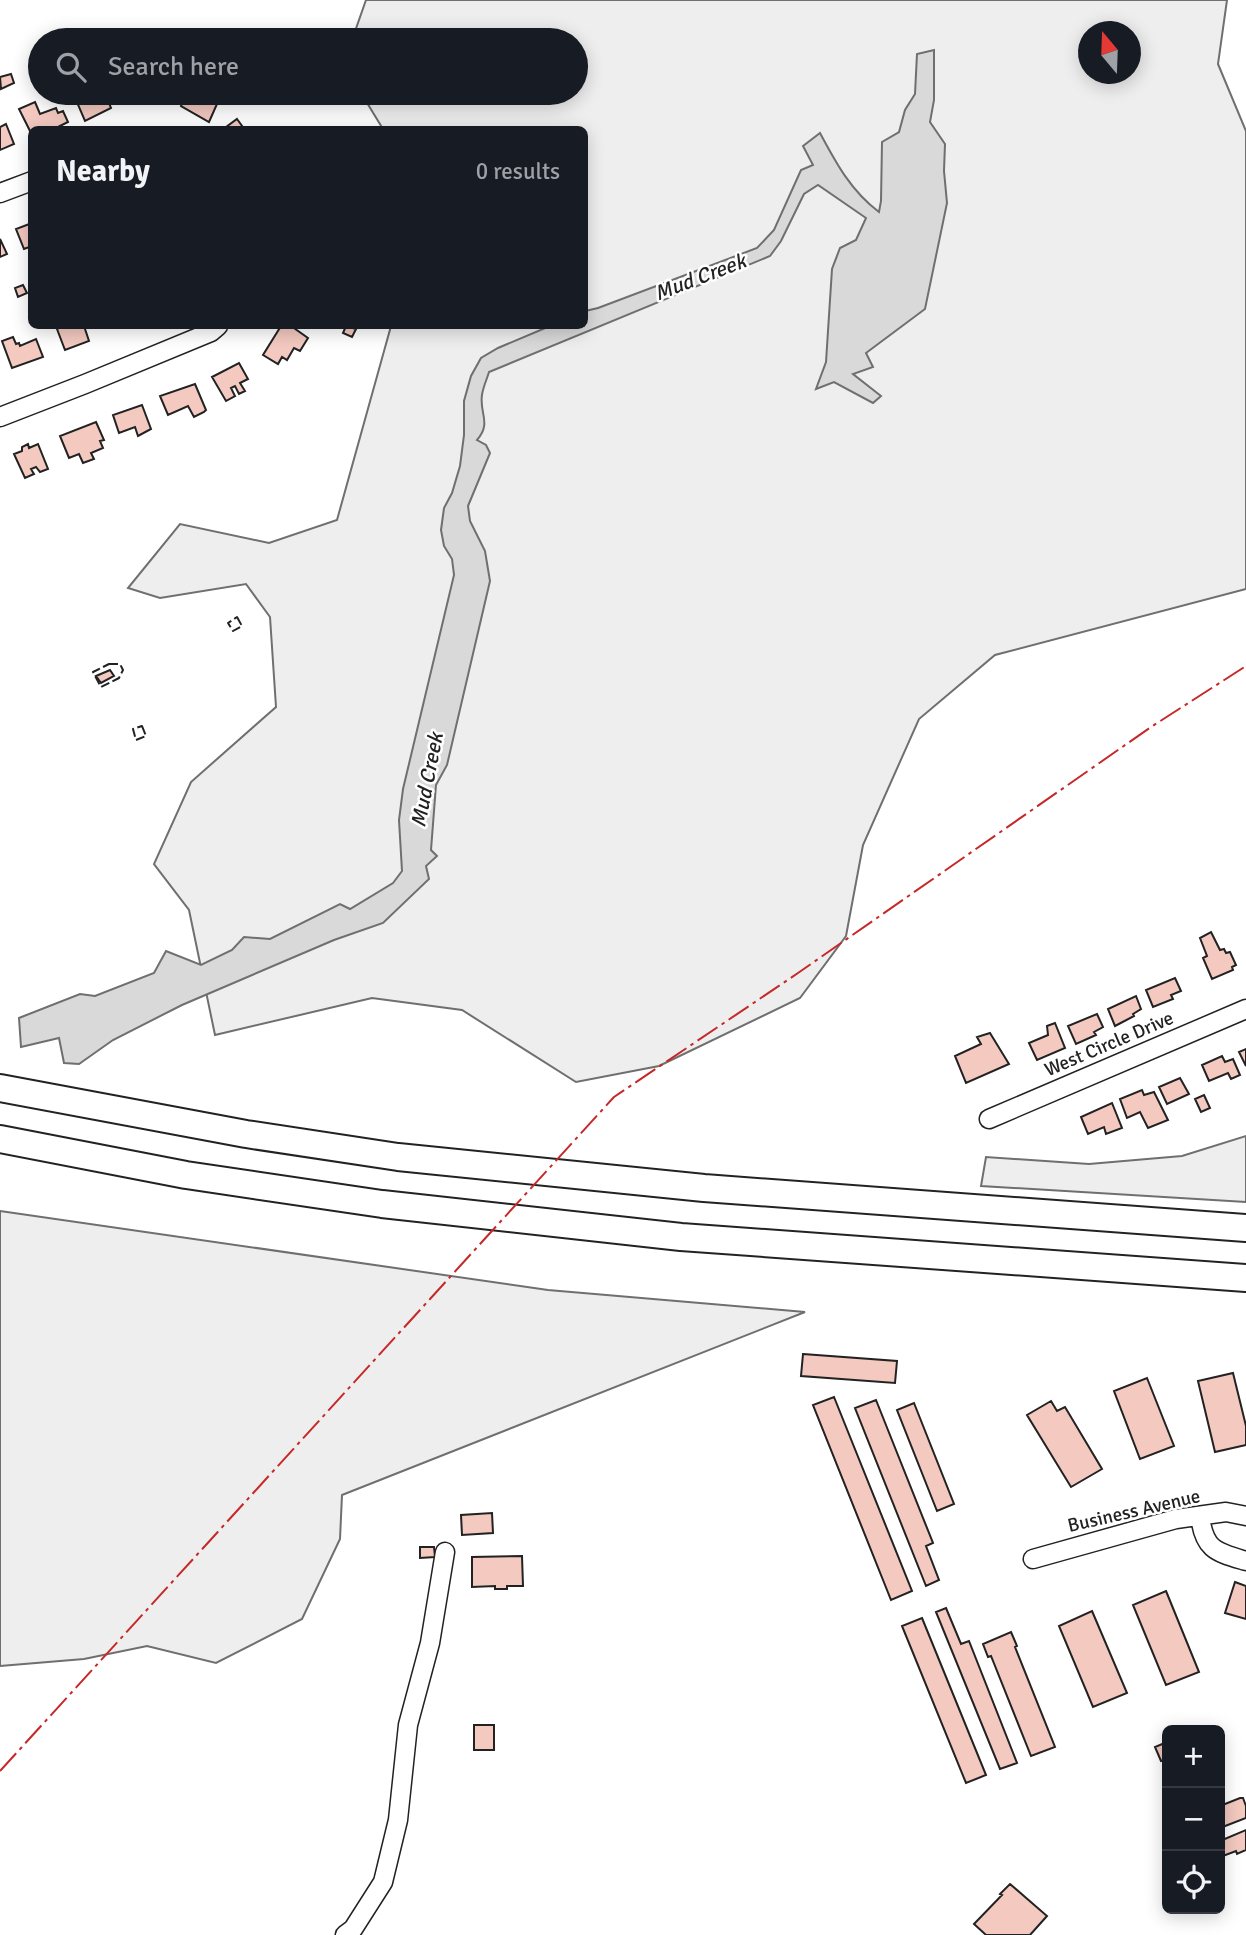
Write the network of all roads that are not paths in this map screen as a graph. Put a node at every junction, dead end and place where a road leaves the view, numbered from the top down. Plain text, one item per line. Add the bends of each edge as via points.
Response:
1 (28, 182) edge
2 (0, 193) edge
3 (214, 329) edge
4 (0, 417) edge
5 (1246, 1009) edge
6 (0, 1088) edge
7 (989, 1119) dead end
8 (0, 1139) edge
9 (1246, 1228) edge
10 (1246, 1278) edge
11 (1200, 1516) junction
12 (1246, 1516) edge
13 (445, 1552) dead end
14 (1033, 1559) dead end
15 (1246, 1561) edge
16 (345, 1935) edge

1 - 2 street
3 - 4 street
5 - 7 street, West Circle Drive
6 - 9 highway via 246,1134 436,1161 704,1188
8 - 10 highway via 186,1175 395,1206 681,1237
11 - 12 street, Business Avenue via 1226,1512
11 - 14 street, Business Avenue
11 - 15 street via 1209,1546
13 - 16 street via 430,1643 408,1725 398,1820 383,1882

